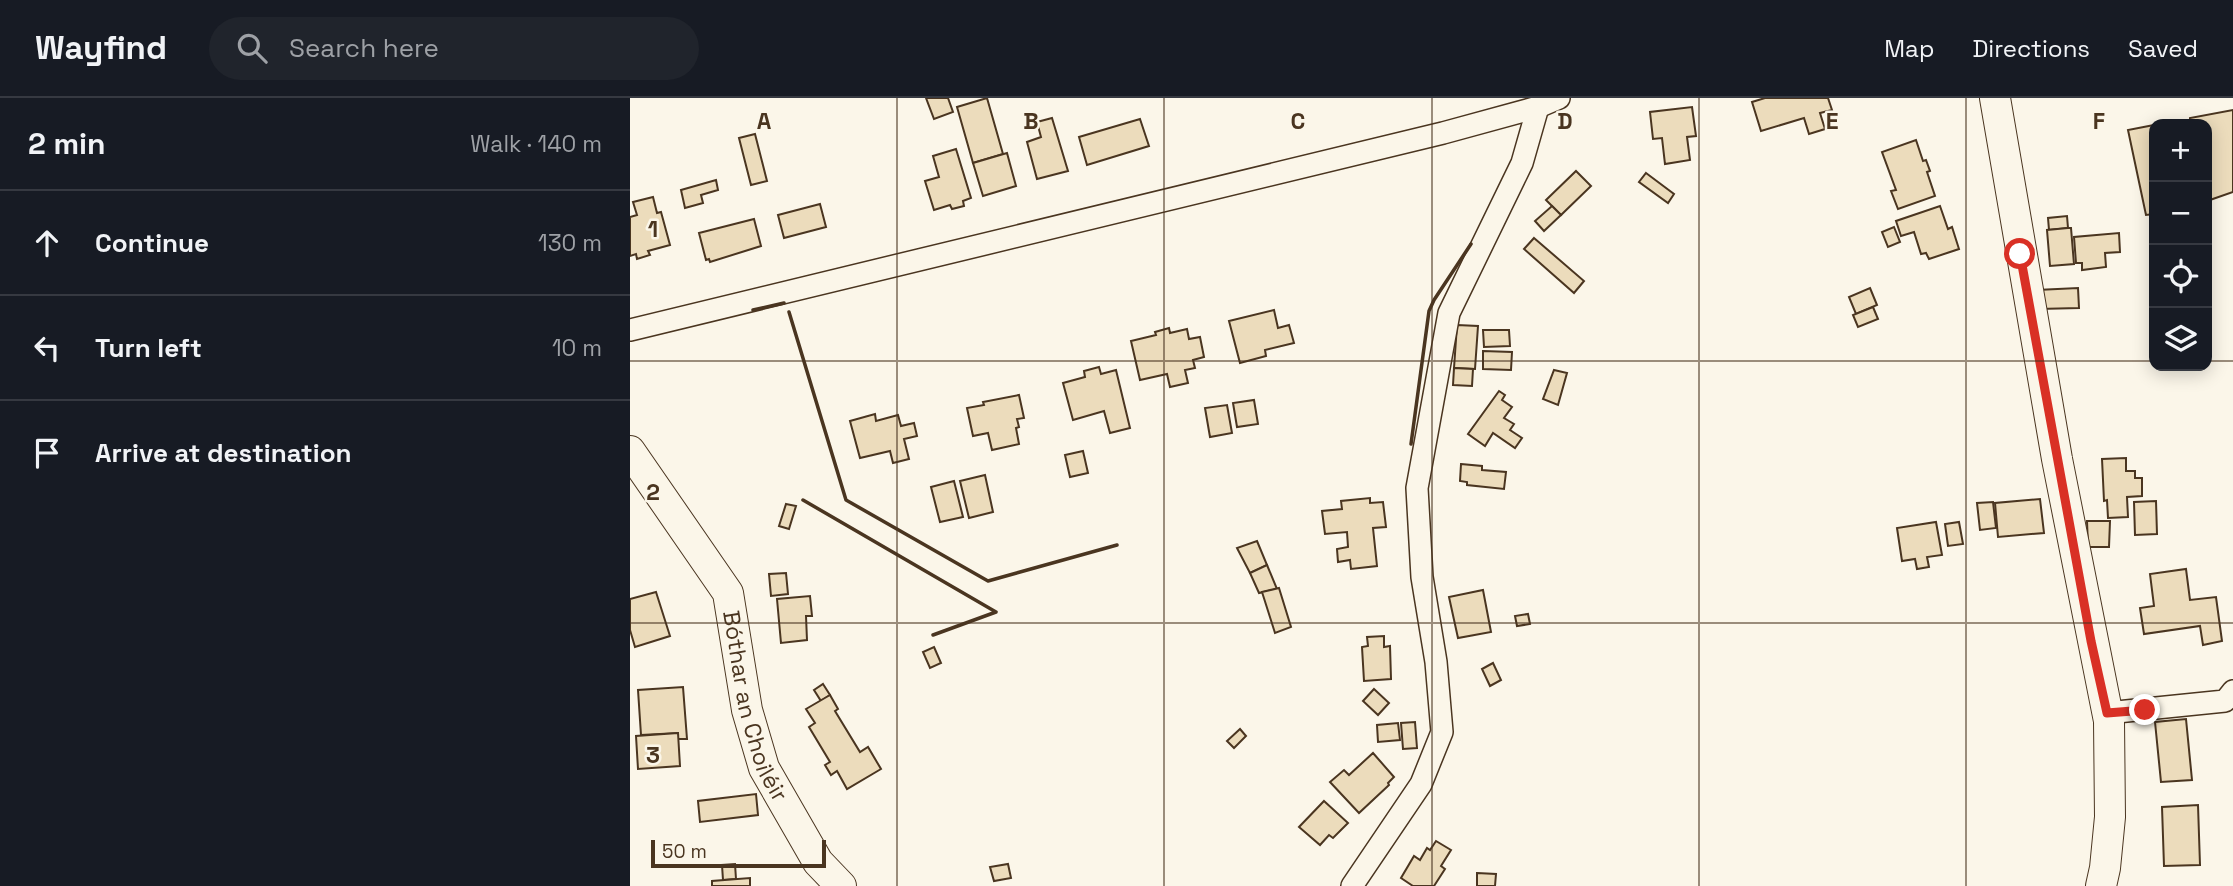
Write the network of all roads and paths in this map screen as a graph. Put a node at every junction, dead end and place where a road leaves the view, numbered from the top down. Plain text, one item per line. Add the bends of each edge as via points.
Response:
1 (1559, 98) edge
2 (1994, 98) edge
3 (1538, 107) junction
4 (630, 330) edge
5 (630, 451) edge
6 (2233, 691) edge
7 (2107, 713) junction
8 (841, 886) edge
9 (1352, 886) edge
10 (2101, 886) edge

1 - 3 street
2 - 7 street
3 - 4 street
3 - 9 street via 1522,163 1449,313 1417,488 1422,577 1437,662 1442,732 1421,784
5 - 8 street, Bóthar an Choiléir via 728,593 747,710 764,768 818,862
6 - 7 street via 2225,701
7 - 10 street via 2110,817

